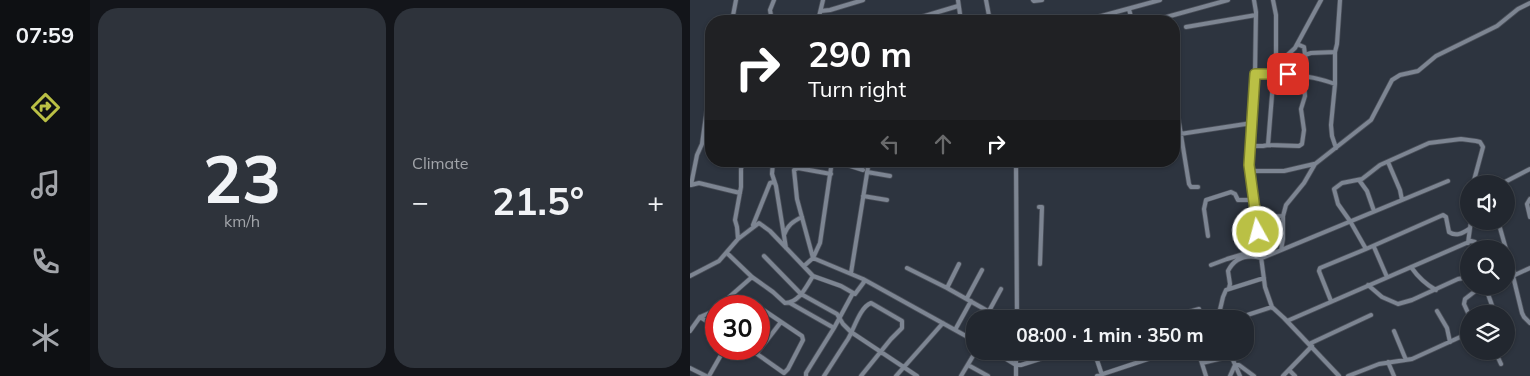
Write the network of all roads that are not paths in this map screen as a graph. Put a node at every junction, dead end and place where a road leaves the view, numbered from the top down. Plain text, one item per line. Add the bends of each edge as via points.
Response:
1 (736, 0) edge
2 (774, 0) edge
3 (823, 0) edge
4 (863, 0) edge
5 (958, 0) edge
6 (986, 0) edge
7 (1033, 0) edge
8 (1042, 0) edge
9 (1160, 0) edge
10 (1228, 0) edge
11 (1254, 0) edge
12 (1273, 0) edge
13 (1321, 0) edge
14 (1340, 0) edge
15 (1530, 3) edge
16 (958, 6) junction
17 (1129, 9) junction
18 (820, 11) junction
19 (733, 15) edge
20 (771, 15) edge
21 (819, 15) edge
22 (928, 15) edge
23 (960, 15) edge
24 (989, 15) edge
25 (1106, 15) edge
26 (1130, 15) edge
27 (1178, 15) edge
28 (1256, 16) junction
29 (1186, 27) dead end
30 (1298, 44) junction
31 (1335, 52) junction
32 (1306, 55) junction
33 (1276, 66) junction
34 (1273, 73) junction
35 (1255, 74) junction
36 (1303, 75) junction
37 (1334, 84) junction
38 (705, 123) edge
39 (1252, 123) junction
40 (1180, 134) joint
41 (1268, 145) junction
42 (1250, 146) junction
43 (1336, 148) junction
44 (1388, 162) junction
45 (1315, 164) junction
46 (742, 167) edge
47 (773, 167) edge
48 (832, 167) edge
49 (853, 167) edge
50 (867, 167) edge
51 (1016, 167) edge
52 (1249, 170) junction
53 (1530, 170) edge
54 (865, 171) junction
55 (831, 174) junction
56 (1476, 175) edge
57 (890, 176) dead end
58 (1515, 177) edge
59 (1359, 180) junction
60 (1448, 181) dead end
61 (774, 182) junction
62 (690, 186) edge
63 (1198, 187) dead end
64 (740, 193) junction
65 (863, 196) junction
66 (1530, 199) edge
67 (887, 200) dead end
68 (1253, 200) junction
69 (1402, 200) junction
70 (1039, 207) dead end
71 (1374, 211) junction
72 (1283, 216) junction
73 (802, 217) junction
74 (1530, 217) edge
75 (1256, 220) junction
76 (1350, 221) junction
77 (753, 226) junction
78 (1467, 230) edge
79 (784, 235) junction
80 (1208, 236) dead end
81 (738, 239) junction
82 (1460, 246) edge
83 (1374, 247) junction
84 (786, 248) junction
85 (1260, 249) junction
86 (1366, 249) junction
87 (1281, 250) junction
88 (727, 253) junction
89 (764, 256) dead end
90 (813, 258) junction
91 (1262, 258) junction
92 (959, 264) dead end
93 (1040, 264) dead end
94 (1211, 265) dead end
95 (804, 266) junction
96 (1411, 267) junction
97 (907, 268) dead end
98 (1530, 268) edge
99 (982, 270) dead end
100 (851, 273) junction
101 (1515, 275) edge
102 (690, 276) edge
103 (813, 276) junction
104 (752, 277) junction
105 (1387, 277) junction
106 (1264, 278) junction
107 (1460, 279) edge
108 (863, 280) junction
109 (1515, 280) edge
110 (1368, 285) junction
111 (947, 288) junction
112 (1229, 288) junction
113 (1001, 289) dead end
114 (1436, 290) junction
115 (853, 293) junction
116 (801, 294) junction
117 (732, 295) edge
118 (1470, 295) edge
119 (969, 300) junction
120 (1331, 301) junction
121 (790, 303) junction
122 (1464, 305) edge
123 (1272, 308) junction
124 (1199, 309) dead end
125 (987, 310) edge
126 (990, 310) edge
127 (1017, 310) edge
128 (1196, 310) edge
129 (1220, 310) edge
130 (1437, 311) dead end
131 (1254, 313) edge
132 (770, 315) edge
133 (1371, 315) dead end
134 (705, 316) edge
135 (840, 317) junction
136 (700, 318) junction
137 (705, 321) edge
138 (1287, 321) junction
139 (780, 322) junction
140 (943, 323) junction
141 (1530, 323) edge
142 (834, 328) junction
143 (955, 330) junction
144 (690, 331) edge
145 (1394, 331) dead end
146 (851, 332) junction
147 (770, 336) edge
148 (966, 336) edge
149 (1460, 337) edge
150 (1450, 342) junction
151 (1310, 345) junction
152 (880, 352) junction
153 (718, 360) edge
154 (765, 360) edge
155 (971, 360) edge
156 (1008, 360) edge
157 (1016, 360) edge
158 (1039, 360) edge
159 (1097, 360) edge
160 (1145, 360) edge
161 (1201, 360) edge
162 (1211, 360) edge
163 (1233, 360) edge
164 (1406, 360) junction
165 (1499, 360) edge
166 (1388, 362) junction
167 (1202, 363) junction
168 (1501, 364) dead end
169 (968, 365) junction
170 (1016, 365) junction
171 (1235, 365) junction
172 (690, 368) edge
173 (904, 368) junction
174 (1289, 370) junction
175 (1102, 375) edge
176 (707, 376) edge
177 (806, 376) edge
178 (824, 376) edge
179 (861, 376) edge
180 (896, 376) edge
181 (916, 376) edge
182 (961, 376) edge
183 (988, 376) edge
184 (1016, 376) edge
185 (1097, 376) edge
186 (1206, 376) edge
187 (1230, 376) edge
188 (1240, 376) edge
189 (1254, 376) edge
190 (1283, 376) edge
191 (1294, 376) edge
192 (1339, 376) edge
193 (1348, 376) edge
194 (1394, 376) edge

1 - 19 street
2 - 20 street
3 - 18 street
4 - 18 street
5 - 16 street
6 - 24 street
7 - 8 street
9 - 17 street
10 - 27 street
11 - 28 street
12 - 33 street
13 - 30 street
14 - 31 street
15 - 43 street via 1497,26 1436,56 1418,71 1396,78 1371,120
16 - 22 street
16 - 23 street
17 - 25 street
17 - 26 street
18 - 21 street
28 - 29 street
28 - 35 street
30 - 32 street via 1304,47
30 - 33 street
31 - 32 street
31 - 37 street
32 - 36 street
33 - 34 street
34 - 35 street
34 - 36 street
34 - 41 street
35 - 39 street
36 - 37 street
36 - 41 street via 1305,96 1300,109 1304,130 1302,144
37 - 43 street via 1331,131
38 - 62 street
39 - 40 street
39 - 42 street
40 - 63 street via 1189,184
41 - 42 street
42 - 52 street
43 - 45 street
44 - 56 street via 1429,143 1476,140 1482,144 1483,151
44 - 59 street
44 - 69 street
45 - 52 street via 1284,171
45 - 72 street via 1286,204
46 - 64 street
47 - 61 street
48 - 55 street
49 - 54 street
50 - 54 street
51 - 127 street
52 - 68 street
53 - 58 street
54 - 57 street
54 - 65 street
55 - 73 street via 794,170
55 - 90 street via 822,238
59 - 71 street via 1368,191
59 - 76 street via 1342,183 1334,189 1338,204
60 - 69 street
61 - 77 street via 766,190
61 - 79 street
62 - 64 street via 699,184
64 - 81 street via 735,220
65 - 67 street
65 - 100 street
66 - 74 street via 1527,204
68 - 75 street
68 - 80 street via 1238,200 1231,192 1206,200
69 - 71 street
70 - 93 street via 1042,207
71 - 76 street
72 - 75 street
72 - 87 street
73 - 79 street via 792,222
73 - 90 street
75 - 85 street
76 - 86 street
76 - 87 street
77 - 81 street
77 - 84 street via 760,223
78 - 83 street via 1452,234 1443,216
79 - 84 street
81 - 88 street
82 - 96 street
83 - 86 street
83 - 105 street
84 - 95 street
85 - 91 street
85 - 94 street
86 - 120 street via 1320,268
87 - 91 street
88 - 102 street via 711,266
88 - 104 street
89 - 116 street
90 - 95 street
90 - 100 street
91 - 106 street
91 - 112 street via 1247,256 1236,260 1228,271
92 - 111 street
95 - 103 street
96 - 105 street
96 - 114 street
97 - 111 street
98 - 101 street
99 - 119 street
100 - 108 street
103 - 115 street
103 - 116 street
104 - 117 street
104 - 121 street via 784,303
105 - 110 street
106 - 112 street
106 - 123 street
107 - 114 street
108 - 115 street via 857,293
108 - 140 street
109 - 141 street via 1522,312
110 - 114 street via 1382,297 1398,304
110 - 120 street
111 - 119 street
112 - 129 street via 1224,293
113 - 126 street
115 - 135 street
116 - 121 street
116 - 135 street
118 - 122 street
119 - 125 street
119 - 143 street
120 - 138 street
121 - 142 street
123 - 131 street
123 - 138 street
124 - 128 street
130 - 150 street via 1447,328
132 - 139 street
133 - 151 street
134 - 136 street
135 - 142 street
135 - 146 street
136 - 137 street
136 - 144 street
138 - 151 street
139 - 147 street
139 - 154 street via 802,336 803,340 785,373
140 - 143 street
140 - 173 street
142 - 177 street
143 - 148 street
145 - 164 street
146 - 152 street
146 - 152 street via 863,310 872,303 902,321 902,328
146 - 178 street
149 - 150 street
150 - 164 street
151 - 174 street
151 - 192 street
152 - 173 street
152 - 179 street
153 - 176 street
155 - 169 street
156 - 170 street
157 - 170 street
158 - 170 street
159 - 175 street
160 - 175 street
161 - 167 street
162 - 167 street
163 - 171 street
164 - 166 street
165 - 168 street
166 - 193 street
166 - 194 street
167 - 186 street
169 - 182 street
169 - 183 street
170 - 184 street
171 - 187 street
171 - 188 street
171 - 189 street via 1241,365
172 - 176 street
173 - 180 street
173 - 181 street
174 - 190 street
174 - 191 street
175 - 185 street

